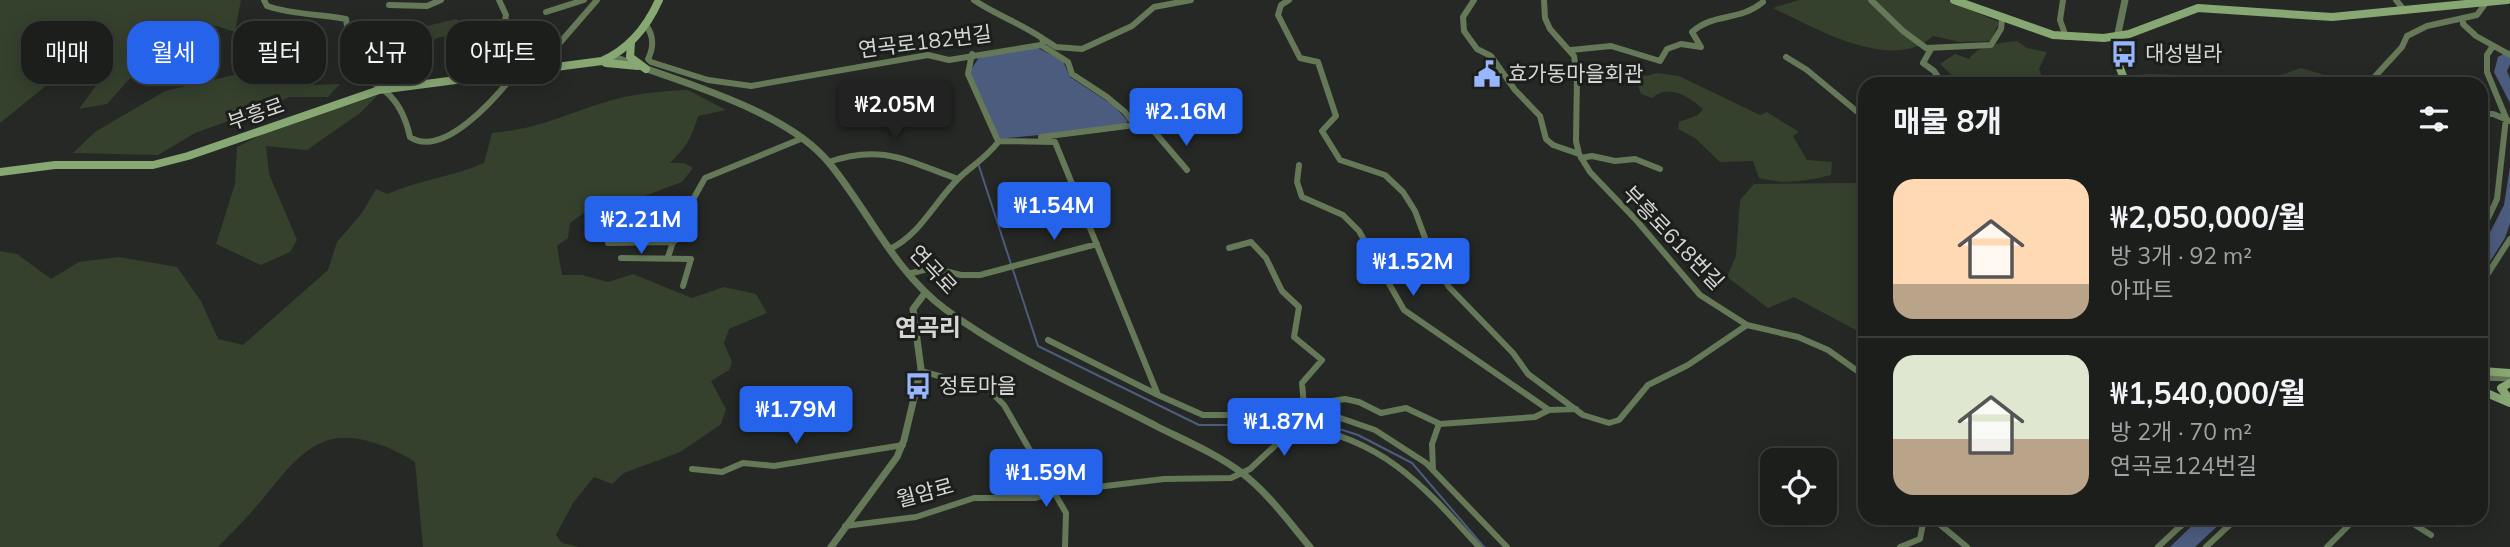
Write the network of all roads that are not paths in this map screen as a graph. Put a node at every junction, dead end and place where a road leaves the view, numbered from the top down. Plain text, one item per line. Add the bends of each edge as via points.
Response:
1 (264, 0) edge
2 (427, 0) edge
3 (441, 0) edge
4 (499, 0) edge
5 (584, 0) edge
6 (597, 0) edge
7 (659, 0) edge
8 (974, 0) edge
9 (1191, 0) edge
10 (1289, 0) edge
11 (1474, 0) edge
12 (1544, 0) edge
13 (1871, 0) edge
14 (1954, 0) edge
15 (2063, 0) edge
16 (2125, 0) edge
17 (2396, 0) edge
18 (2505, 1) edge
19 (1763, 2) edge
20 (434, 3) junction
21 (2486, 4) junction
22 (389, 5) dead end
23 (2405, 11) junction
24 (546, 12) dead end
25 (2002, 19) junction
26 (2463, 20) junction
27 (505, 21) edge
28 (645, 24) junction
29 (2119, 26) junction
30 (2129, 34) junction
31 (2066, 37) junction
32 (2085, 37) junction
33 (2117, 38) junction
34 (560, 41) edge
35 (631, 42) junction
36 (1041, 42) junction
37 (2496, 48) junction
38 (1931, 49) junction
39 (1571, 50) junction
40 (2118, 53) junction
41 (972, 54) junction
42 (2510, 55) edge
43 (614, 57) junction
44 (1786, 57) dead end
45 (571, 66) junction
46 (638, 66) junction
47 (560, 67) edge
48 (646, 69) junction
49 (1938, 77) edge
50 (2124, 77) edge
51 (2373, 77) edge
52 (446, 82) edge
53 (508, 84) edge
54 (379, 90) junction
55 (1858, 112) edge
56 (2488, 114) edge
57 (2508, 120) edge
58 (1135, 125) junction
59 (803, 138) junction
60 (998, 141) junction
61 (1580, 156) junction
62 (829, 162) junction
63 (1298, 165) dead end
64 (1660, 169) dead end
65 (1187, 170) dead end
66 (0, 172) edge
67 (958, 179) junction
68 (2488, 218) edge
69 (2510, 239) edge
70 (673, 242) junction
71 (608, 243) dead end
72 (1097, 244) junction
73 (1229, 248) dead end
74 (890, 249) junction
75 (668, 257) junction
76 (621, 258) dead end
77 (908, 274) junction
78 (2488, 274) edge
79 (683, 286) dead end
80 (925, 293) junction
81 (1747, 326) junction
82 (1048, 340) dead end
83 (921, 371) junction
84 (1858, 371) edge
85 (2488, 372) edge
86 (2510, 375) edge
87 (2488, 377) edge
88 (2510, 383) edge
89 (2488, 394) edge
90 (1158, 395) junction
91 (2510, 402) edge
92 (1304, 406) junction
93 (1578, 408) junction
94 (1549, 410) junction
95 (1298, 423) junction
96 (1439, 424) junction
97 (903, 445) junction
98 (692, 469) dead end
99 (1433, 469) junction
100 (1242, 473) junction
101 (1055, 492) junction
102 (1923, 525) edge
103 (1940, 525) edge
104 (2230, 525) edge
105 (2349, 525) edge
106 (2415, 525) edge
107 (845, 526) junction
108 (2180, 526) edge
109 (2431, 535) dead end
110 (831, 547) edge
111 (1066, 547) edge
112 (1310, 547) edge
113 (1479, 547) edge
114 (1507, 547) edge
115 (1900, 547) edge
116 (1967, 547) edge
117 (2158, 547) edge
118 (2206, 547) edge
119 (2327, 547) edge

1 - 54 street via 267,6 288,13 346,19 357,39 346,53 346,64 351,72 377,83
2 - 20 street
3 - 20 street
4 - 27 street
5 - 24 street
6 - 34 street
7 - 28 main road, 부흥로
8 - 36 street, 연곡로182번길 via 1018,22
9 - 36 street, 연곡로182번길 via 1154,7 1132,26 1082,49
10 - 93 street via 1278,15 1300,58 1318,62 1336,116 1322,131 1340,160 1385,175 1403,192 1449,287 1528,373
11 - 61 street, 부흥로618번길 via 1463,17 1464,31 1540,116 1546,139
12 - 39 street via 1550,29
13 - 38 street via 1904,32
14 - 25 main road
15 - 31 street via 2060,20
16 - 29 street
17 - 23 street
18 - 21 main road
19 - 39 street via 1741,18 1708,19 1692,32 1701,47 1681,44 1667,49 1660,61 1611,46
20 - 22 street
21 - 23 main road
21 - 26 street via 2477,15
23 - 30 main road via 2332,17 2198,8
25 - 31 main road
25 - 38 street via 1991,45
26 - 37 street via 2476,36
26 - 51 street via 2427,26 2407,36 2400,51
28 - 35 main road, 부흥로
28 - 41 street, 연곡로182번길 via 653,42 651,62 708,80 751,86 916,56 949,60
29 - 30 main road
29 - 33 street
30 - 33 main road
30 - 40 main road
31 - 32 main road
32 - 33 main road
32 - 40 main road via 2104,40
33 - 40 main road
35 - 43 main road, 부흥로
35 - 48 main road via 630,57
36 - 41 street, 연곡로182번길
36 - 58 street, 연곡로182번길
37 - 42 street
37 - 57 street via 2487,55 2487,72
38 - 49 street via 1923,63
39 - 61 street via 1577,76
40 - 50 main road
41 - 60 street via 968,74
43 - 45 main road, 부흥로
43 - 46 street, 연곡로
44 - 55 street
45 - 46 main road via 614,62
45 - 47 main road, 부흥로
46 - 48 street, 연곡로
48 - 59 street, 연곡로 via 752,108
52 - 54 main road, 부흥로
53 - 54 street via 467,124 420,143 411,136 398,102
54 - 66 main road, 부흥로 via 153,165 55,164
56 - 57 street
57 - 68 street via 2497,199
58 - 60 street
58 - 65 street, 연곡로182번길 via 1152,129
59 - 62 street, 연곡로
59 - 70 street via 705,178 677,228 680,237
60 - 67 street
60 - 72 street via 1055,142
61 - 64 street, 부흥로618번길 via 1635,159
61 - 81 street, 부흥로618번길 via 1700,295
62 - 67 street via 849,156 894,154
62 - 74 street, 연곡로
63 - 94 street via 1302,197 1343,215 1359,231 1404,310
67 - 74 street via 927,218
69 - 78 street
70 - 71 street
70 - 75 street
72 - 77 street via 980,275 927,268
72 - 90 street
73 - 92 street via 1251,242 1260,248 1270,260 1282,292 1299,307 1297,344 1322,360 1302,383
74 - 77 street, 연곡로
75 - 76 street
75 - 79 street via 691,258
77 - 80 street, 연곡로
80 - 83 street, 월암로 via 912,311
80 - 100 street, 연곡로 via 986,338
81 - 84 street, 부흥로618번길 via 1798,337 1828,350
81 - 93 street via 1648,385 1619,420 1583,415
82 - 90 street
83 - 97 street, 월암로
83 - 101 street via 989,390 1004,405
85 - 86 main road
86 - 87 street
88 - 91 main road via 2501,388
89 - 91 main road
90 - 92 street via 1203,415 1233,415 1277,401
92 - 95 street
92 - 96 street via 1345,399 1381,413 1406,408
92 - 99 street via 1375,430
93 - 94 street
94 - 96 street via 1535,417
95 - 100 street
95 - 113 street via 1388,457 1422,482
96 - 99 street via 1432,444
97 - 98 street via 774,466 743,463 722,472
97 - 107 street, 월암로
99 - 114 street
100 - 101 street, 월암로 via 1214,480 1164,479
100 - 112 street, 연곡로
101 - 107 street, 월암로 via 1036,498 974,498 916,517
101 - 111 street via 1066,513
102 - 115 street via 1920,539
103 - 116 street
104 - 118 street
105 - 119 street
106 - 109 street
107 - 110 street, 월암로
108 - 117 street

